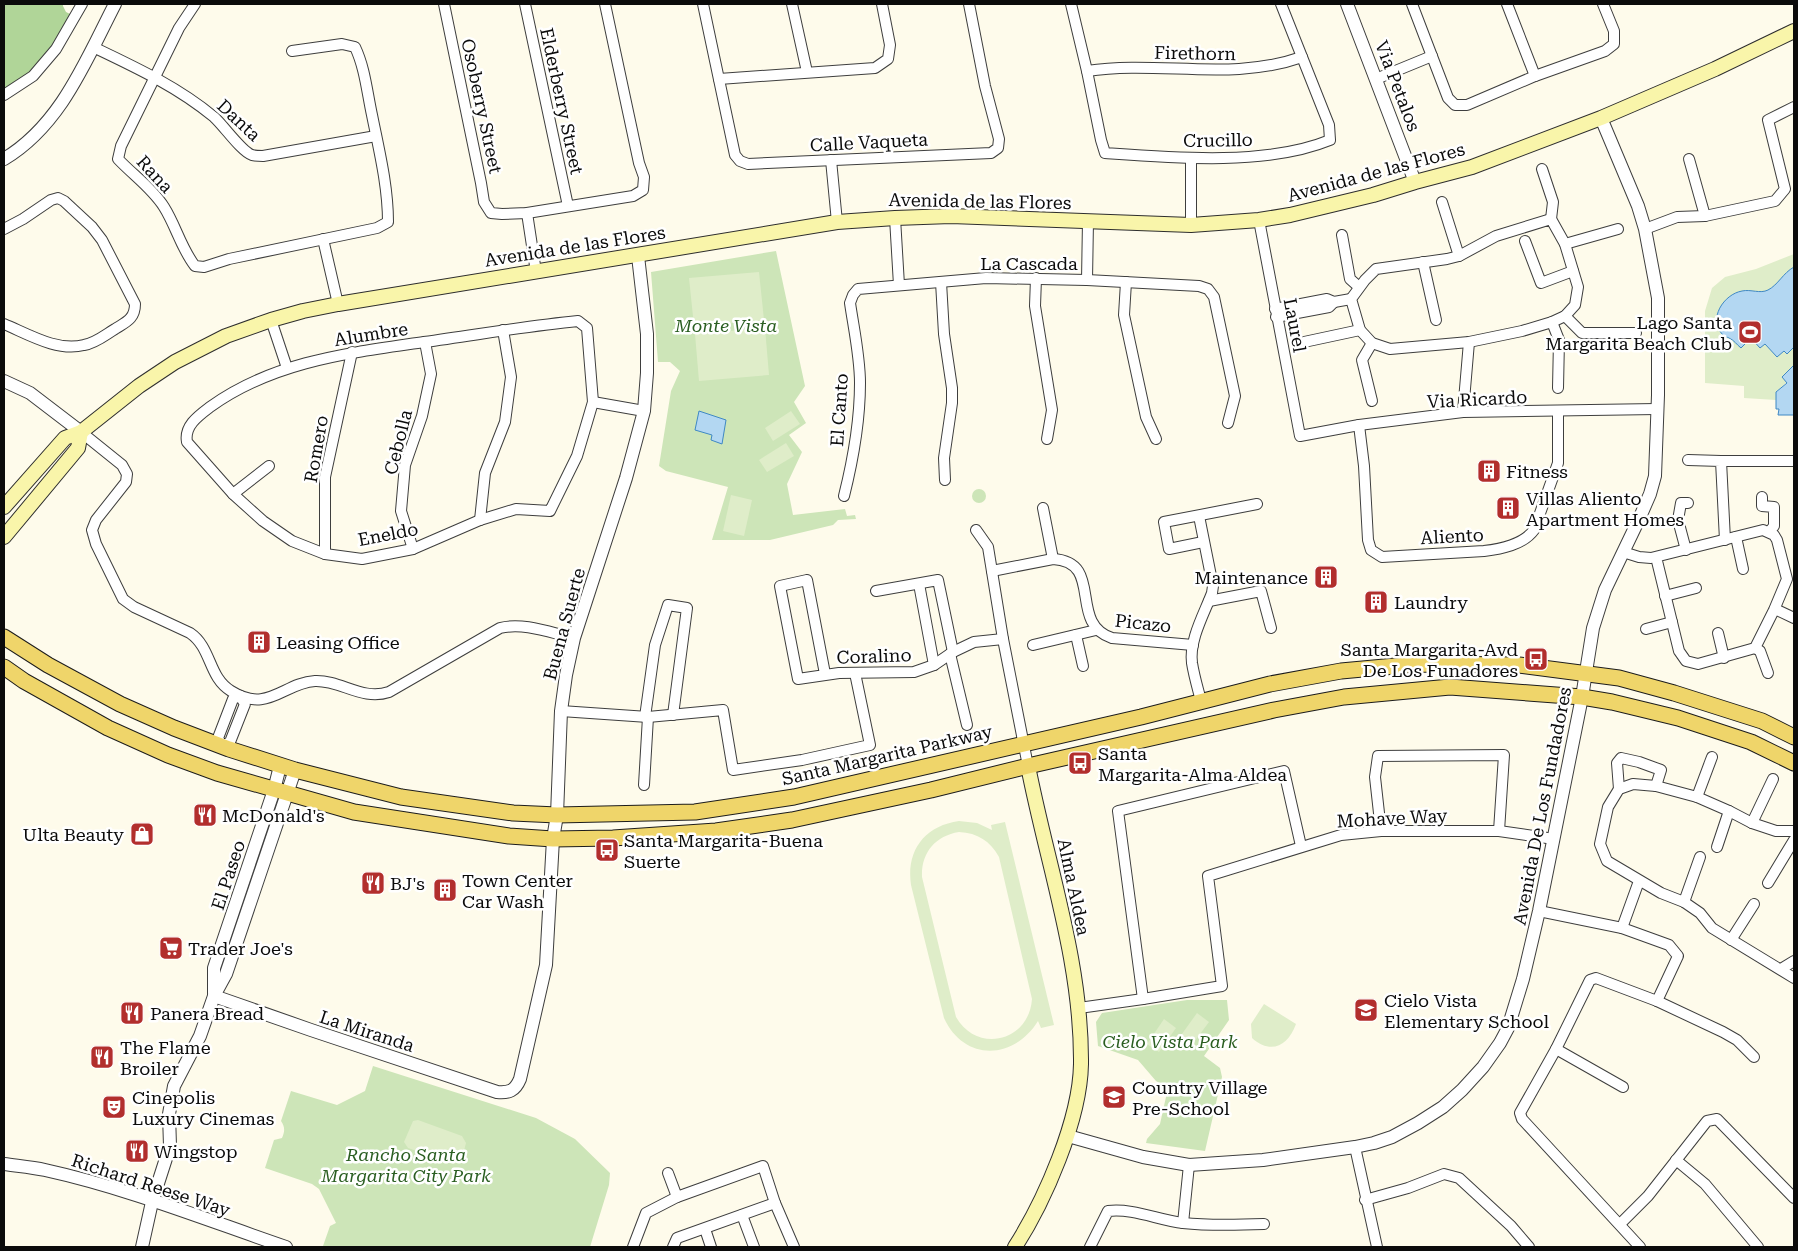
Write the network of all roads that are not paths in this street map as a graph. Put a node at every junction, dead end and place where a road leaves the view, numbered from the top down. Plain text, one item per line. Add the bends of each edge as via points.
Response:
1 (82, 4) edge
2 (115, 4) edge
3 (195, 4) edge
4 (444, 4) edge
5 (525, 4) edge
6 (605, 4) edge
7 (703, 4) edge
8 (792, 4) edge
9 (882, 4) edge
10 (969, 4) edge
11 (1071, 4) edge
12 (1281, 4) edge
13 (1346, 4) edge
14 (1412, 4) edge
15 (1507, 4) edge
16 (1603, 4) edge
17 (1794, 30) edge
18 (93, 47) junction
19 (292, 51) dead end
20 (1432, 56) junction
21 (1302, 58) junction
22 (1087, 71) junction
23 (807, 72) junction
24 (1535, 76) junction
25 (154, 77) junction
26 (719, 79) junction
27 (1376, 79) junction
28 (4, 95) edge
29 (1794, 107) edge
30 (1601, 118) junction
31 (376, 136) junction
32 (1191, 158) junction
33 (4, 159) edge
34 (1689, 159) dead end
35 (831, 160) junction
36 (1542, 169) dead end
37 (1416, 182) junction
38 (1442, 202) dead end
39 (568, 206) junction
40 (527, 213) junction
41 (1705, 216) junction
42 (895, 218) junction
43 (1551, 219) junction
44 (1259, 220) junction
45 (1088, 221) junction
46 (837, 222) junction
47 (1191, 225) junction
48 (4, 229) edge
49 (1618, 229) dead end
50 (1645, 229) junction
51 (1342, 235) dead end
52 (323, 239) junction
53 (1525, 241) dead end
54 (1565, 244) junction
55 (638, 256) junction
56 (1458, 256) junction
57 (1423, 262) junction
58 (1573, 271) junction
59 (536, 272) junction
60 (1036, 278) junction
61 (1087, 280) junction
62 (940, 282) junction
63 (1126, 282) junction
64 (899, 285) junction
65 (1359, 287) junction
66 (853, 295) joint
67 (1351, 299) junction
68 (338, 304) junction
69 (1276, 313) junction
70 (1565, 316) junction
71 (271, 320) junction
72 (1436, 320) dead end
73 (1552, 322) junction
74 (4, 324) edge
75 (503, 330) junction
76 (1360, 330) junction
77 (1636, 332) dead end
78 (425, 342) junction
79 (1304, 342) dead end
80 (1469, 342) junction
81 (1372, 343) junction
82 (352, 352) junction
83 (287, 368) junction
84 (4, 381) edge
85 (1558, 388) dead end
86 (1372, 401) dead end
87 (593, 402) junction
88 (1657, 409) junction
89 (644, 411) junction
90 (1463, 412) junction
91 (1558, 412) junction
92 (1228, 422) dead end
93 (1359, 425) junction
94 (81, 432) junction
95 (185, 434) joint
96 (1300, 436) joint
97 (1047, 439) dead end
98 (1156, 439) dead end
99 (1688, 460) dead end
100 (1721, 461) junction
101 (1794, 461) edge
102 (269, 466) dead end
103 (944, 480) dead end
104 (232, 494) junction
105 (844, 496) dead end
106 (1762, 498) dead end
107 (1257, 504) dead end
108 (1688, 504) dead end
109 (4, 507) edge
110 (1043, 508) dead end
111 (1199, 516) junction
112 (480, 520) junction
113 (976, 530) dead end
114 (1769, 532) junction
115 (4, 537) edge
116 (1736, 537) junction
117 (1725, 540) junction
118 (1203, 542) junction
119 (413, 549) junction
120 (1686, 550) junction
121 (1623, 552) junction
122 (325, 554) junction
123 (1656, 557) junction
124 (1053, 559) junction
125 (1743, 568) dead end
126 (1790, 570) edge
127 (992, 571) junction
128 (919, 584) junction
129 (1696, 588) dead end
130 (876, 591) dead end
131 (1665, 596) junction
132 (1209, 601) junction
133 (1774, 609) junction
134 (1794, 618) edge
135 (1672, 622) junction
136 (1270, 628) dead end
137 (1646, 629) dead end
138 (1096, 630) junction
139 (1718, 633) dead end
140 (1076, 636) junction
141 (4, 637) edge
142 (574, 638) junction
143 (1003, 639) junction
144 (1193, 645) junction
145 (1033, 646) dead end
146 (1755, 648) junction
147 (952, 653) junction
148 (1724, 658) junction
149 (934, 665) junction
150 (1083, 666) dead end
151 (4, 668) edge
152 (855, 673) junction
153 (1586, 673) junction
154 (1768, 673) dead end
155 (825, 674) junction
156 (240, 696) junction
157 (1582, 697) junction
158 (1201, 701) junction
159 (561, 711) junction
160 (673, 715) junction
161 (646, 717) junction
162 (967, 726) dead end
163 (1794, 736) edge
164 (1024, 744) junction
165 (222, 746) junction
166 (1712, 757) dead end
167 (1794, 763) edge
168 (280, 766) junction
169 (1028, 766) junction
170 (295, 770) junction
171 (1774, 779) dead end
172 (644, 785) dead end
173 (1656, 786) junction
174 (1620, 789) junction
175 (280, 792) junction
176 (1698, 797) junction
177 (1729, 810) junction
178 (557, 815) junction
179 (1752, 823) junction
180 (1499, 831) junction
181 (1794, 831) edge
182 (1381, 832) junction
183 (554, 839) junction
184 (1554, 839) junction
185 (1794, 840) edge
186 (1301, 846) junction
187 (1716, 847) dead end
188 (1700, 857) dead end
189 (1639, 881) junction
190 (1768, 883) dead end
191 (1684, 902) junction
192 (1754, 904) dead end
193 (1539, 911) junction
194 (1622, 928) junction
195 (1732, 940) junction
196 (1794, 961) edge
197 (1781, 969) junction
198 (1794, 978) edge
199 (214, 996) junction
200 (1143, 1000) junction
201 (1657, 1001) junction
202 (1079, 1008) junction
203 (1556, 1049) junction
204 (1754, 1057) dead end
205 (1622, 1087) dead end
206 (512, 1091) joint
207 (1068, 1136) junction
208 (1355, 1147) junction
209 (1676, 1160) junction
210 (4, 1164) edge
211 (1190, 1165) junction
212 (668, 1173) dead end
213 (677, 1197) junction
214 (1794, 1198) edge
215 (1365, 1200) junction
216 (152, 1202) junction
217 (775, 1203) junction
218 (742, 1215) junction
219 (1183, 1223) junction
220 (1264, 1224) dead end
221 (1620, 1224) junction
222 (705, 1229) junction
223 (142, 1247) edge
224 (286, 1247) edge
225 (633, 1247) edge
226 (673, 1247) edge
227 (711, 1247) edge
228 (754, 1247) edge
229 (794, 1247) edge
230 (1015, 1247) edge
231 (1090, 1247) edge
232 (1377, 1247) edge
233 (1529, 1247) edge
234 (1640, 1247) edge
235 (1758, 1247) edge

1 - 28 street via 56,49 33,76
2 - 18 street
3 - 25 street
4 - 40 street, Osoberry Street via 484,202 491,213
5 - 39 street, Elderberry Street
6 - 39 street via 644,177 643,190 632,196
7 - 26 street
8 - 23 street
9 - 23 street via 890,45 888,59 875,68
10 - 35 street, Calle Vaqueta via 999,139 998,148 991,153
11 - 22 street
12 - 21 street
13 - 27 street, Via Petalos
14 - 20 street
15 - 24 street
16 - 24 street via 1614,31 1614,44 1605,51
17 - 30 main road, Avenida de las Flores
18 - 25 street, Danta
18 - 33 street via 54,114
19 - 31 street via 342,44 355,47 361,60
20 - 24 street via 1448,98 1455,106 1467,105
20 - 27 street
21 - 22 street, Firethorn via 1241,70 1120,67
21 - 32 street, Crucillo via 1329,124 1330,140 1312,148 1253,156
22 - 32 street, Crucillo via 1105,153
23 - 26 street
25 - 31 street, Danta via 181,92 215,118 250,155 264,156
25 - 52 street, Rana via 118,159 164,207 195,266 204,267
26 - 35 street, Calle Vaqueta via 735,155 740,161 748,164
27 - 37 street, Via Petalos
29 - 41 street via 1768,120 1785,189 1775,200
30 - 37 main road, Avenida de las Flores via 1472,167
30 - 50 street, Avenida De Los Fundadores
31 - 52 street via 388,203 388,222 377,228
32 - 47 street
34 - 41 street
35 - 46 street
36 - 43 street via 1553,202
37 - 44 main road, Avenida de las Flores via 1324,208
38 - 56 street
39 - 40 street
40 - 59 street
41 - 50 street via 1677,218
42 - 45 main road, Avenida de las Flores via 951,216
42 - 46 main road, Avenida de las Flores
42 - 64 street
43 - 54 street
43 - 56 street via 1496,236
44 - 47 main road, Avenida de las Flores
44 - 69 street, Laurel
45 - 47 main road, Avenida de las Flores
45 - 61 street
46 - 55 main road, Avenida de las Flores
48 - 74 street via 51,200 58,198 64,201 102,240 135,304 135,312 130,319 98,340 84,345 61,346
49 - 54 street
50 - 88 street, Avenida De Los Fundadores via 1658,307
51 - 65 street via 1350,279
52 - 68 street
53 - 58 street via 1540,283
54 - 58 street
55 - 59 main road, Avenida de las Flores
55 - 89 street, Buena Suerte via 647,334
56 - 57 street
57 - 65 street via 1376,269
57 - 72 street
58 - 70 street via 1578,287 1575,305
59 - 68 main road, Avenida de las Flores
60 - 61 street, La Cascada
60 - 62 street, La Cascada
60 - 97 street via 1035,306 1052,410
61 - 63 street, La Cascada
62 - 64 street, La Cascada
62 - 103 street via 952,388
63 - 92 street, La Cascada via 1199,286 1208,289 1214,297 1235,396
63 - 98 street via 1124,315 1146,417
64 - 66 street, La Cascada via 858,289
65 - 67 street
66 - 105 street, El Canto via 850,304 859,368 859,401 851,470
67 - 69 street via 1334,302 1327,299
67 - 76 street
68 - 71 main road, Avenida de las Flores
69 - 96 street, Laurel
70 - 73 street
70 - 77 street via 1582,333
71 - 83 street
71 - 94 main road, Avenida de las Flores via 226,336 175,362
73 - 80 street
73 - 85 street via 1559,340
75 - 78 street, Alumbre
75 - 87 street, Alumbre via 578,321 584,324
75 - 112 street via 511,378 505,422 485,473
76 - 79 street
76 - 81 street
78 - 82 street, Alumbre
78 - 119 street, Cebolla via 431,374 422,416 405,464 401,511
80 - 81 street via 1390,349
80 - 90 street
81 - 86 street via 1362,360
82 - 83 street, Alumbre
82 - 122 street, Romero via 325,478
83 - 95 street, Alumbre via 228,394 205,411
84 - 94 street via 30,393
87 - 89 street
87 - 112 street, Eneldo via 576,456 550,511 516,509
88 - 91 street, Via Ricardo
88 - 121 street, Avenida De Los Fundadores via 1655,476 1644,509
89 - 142 street, Buena Suerte via 626,478
90 - 91 street, Via Ricardo
90 - 93 street, Via Ricardo
91 - 93 street, Aliento via 1558,463 1534,530 1523,540 1499,550 1484,551 1382,557 1371,550
93 - 96 street, Via Ricardo
94 - 109 main road, Avenida de las Flores via 65,438
94 - 115 main road via 78,448
94 - 156 street via 122,465 127,474 126,482 96,520 92,530 120,594 134,607 197,638 218,678
95 - 104 street, Eneldo via 187,442
99 - 100 street
100 - 101 street
100 - 117 street
102 - 104 street
104 - 122 street, Eneldo via 292,542
106 - 114 street via 1762,506 1774,507 1774,526
107 - 111 street
108 - 120 street via 1681,503 1678,520
110 - 124 street
111 - 118 street
111 - 118 street via 1164,522 1169,549
112 - 119 street, Eneldo
113 - 127 street, Alma Aldea via 988,547
114 - 116 street via 1763,530
114 - 126 street via 1777,540
116 - 117 street
116 - 125 street
117 - 120 street
118 - 132 street via 1212,586
119 - 122 street, Eneldo via 362,559
120 - 123 street
121 - 123 street via 1639,557
121 - 153 street, Avenida De Los Fundadores via 1597,613
123 - 131 street
124 - 127 street
124 - 138 street, Picazo via 1070,563 1082,577 1090,618
126 - 133 street
127 - 143 street, Alma Aldea
128 - 130 street
128 - 147 street via 938,580
128 - 149 street
129 - 131 street
131 - 135 street
132 - 136 street via 1261,591
132 - 144 street
133 - 134 street
133 - 146 street
135 - 137 street
135 - 148 street via 1679,651 1686,662 1698,664
138 - 140 street
138 - 144 street, Picazo via 1112,638
139 - 148 street
140 - 145 street
140 - 150 street
141 - 165 main road, Santa Margarita Parkway via 120,704
142 - 156 street via 521,627 500,628 382,694 363,693 317,681 260,700
142 - 159 street, Buena Suerte
143 - 147 street, Coralino via 974,642
143 - 164 street, Alma Aldea
144 - 158 street via 1192,663
146 - 148 street
146 - 154 street via 1760,651
147 - 149 street, Coralino
147 - 162 street
149 - 152 street, Coralino via 903,674
151 - 175 main road via 131,739 217,773
152 - 155 street, Coralino
152 - 160 street via 870,745 734,770 723,710
153 - 157 street, Avenida De Los Fundadores
153 - 158 main road, Santa Margarita Parkway via 1519,665 1417,664 1342,671
153 - 163 main road, Santa Margarita Parkway via 1674,693
155 - 155 street, Coralino via 807,580 780,586 798,678
156 - 165 street via 245,704 230,742
157 - 167 main road via 1678,718 1751,742
157 - 169 main road via 1450,687 1344,697
157 - 184 street, Avenida De Los Fundadores
158 - 164 main road, Santa Margarita Parkway
159 - 161 street
159 - 178 street, Buena Suerte
160 - 161 street
160 - 161 street via 687,608 668,605 655,645
161 - 172 street
164 - 169 street, Alma Aldea
164 - 178 main road, Santa Margarita Parkway via 794,797 695,812
165 - 168 main road, Santa Margarita Parkway
166 - 176 street
168 - 170 main road, Santa Margarita Parkway
168 - 175 street, El Paseo
169 - 183 main road via 792,820 707,832
169 - 202 main road, Alma Aldea via 1060,903
170 - 175 street, El Paseo
170 - 178 main road, Santa Margarita Parkway via 401,797 513,813
171 - 179 street
173 - 174 street via 1633,784
173 - 174 street via 1661,770 1621,758 1617,763
173 - 176 street
174 - 189 street via 1608,807 1600,844 1607,861
175 - 183 main road via 354,812 509,836
175 - 199 street, El Paseo via 214,968
176 - 177 street
177 - 179 street
177 - 187 street
178 - 183 street, Buena Suerte
179 - 181 street via 1776,831
180 - 182 street, Mohave Way
180 - 182 street via 1504,755 1378,756 1375,777
180 - 184 street, Mohave Way
182 - 186 street, Mohave Way via 1341,835
183 - 206 street, Buena Suerte via 546,965 520,1080
184 - 193 street, Avenida De Los Fundadores
185 - 190 street
186 - 200 street, Mohave Way via 1208,876 1222,986
186 - 200 street via 1284,771 1118,811
188 - 191 street
189 - 191 street
189 - 194 street
191 - 195 street via 1712,928
192 - 195 street
193 - 194 street
193 - 208 street, Avenida De Los Fundadores via 1514,1012 1500,1043 1483,1067 1462,1090 1418,1123 1392,1136
194 - 201 street via 1669,945 1678,956
195 - 197 street
196 - 197 street
197 - 198 street
199 - 206 street, La Miranda via 497,1092
199 - 216 street, El Paseo via 200,1036 174,1086 169,1114 170,1146
200 - 202 street
201 - 203 street via 1596,978 1590,980
201 - 204 street via 1737,1040
202 - 207 main road, Alma Aldea via 1081,1065
203 - 205 street
203 - 221 street via 1520,1113
207 - 211 street, Avenida De Los Fundadores via 1143,1157
207 - 230 main road, Alma Aldea via 1031,1222
208 - 211 street, Avenida De Los Fundadores via 1263,1160
208 - 215 street
209 - 214 street via 1708,1120 1717,1119
209 - 221 street via 1648,1196
209 - 235 street via 1705,1184
210 - 216 street, Richard Reese Way via 43,1169
211 - 219 street
212 - 213 street
213 - 217 street via 763,1166
213 - 225 street via 646,1213
215 - 232 street
215 - 233 street via 1444,1174 1459,1178
216 - 223 street, El Paseo
216 - 224 street, Richard Reese Way
217 - 218 street
217 - 229 street
218 - 222 street
218 - 228 street
219 - 220 street
219 - 231 street via 1122,1209 1108,1211
221 - 234 street
222 - 226 street via 677,1238
222 - 227 street

